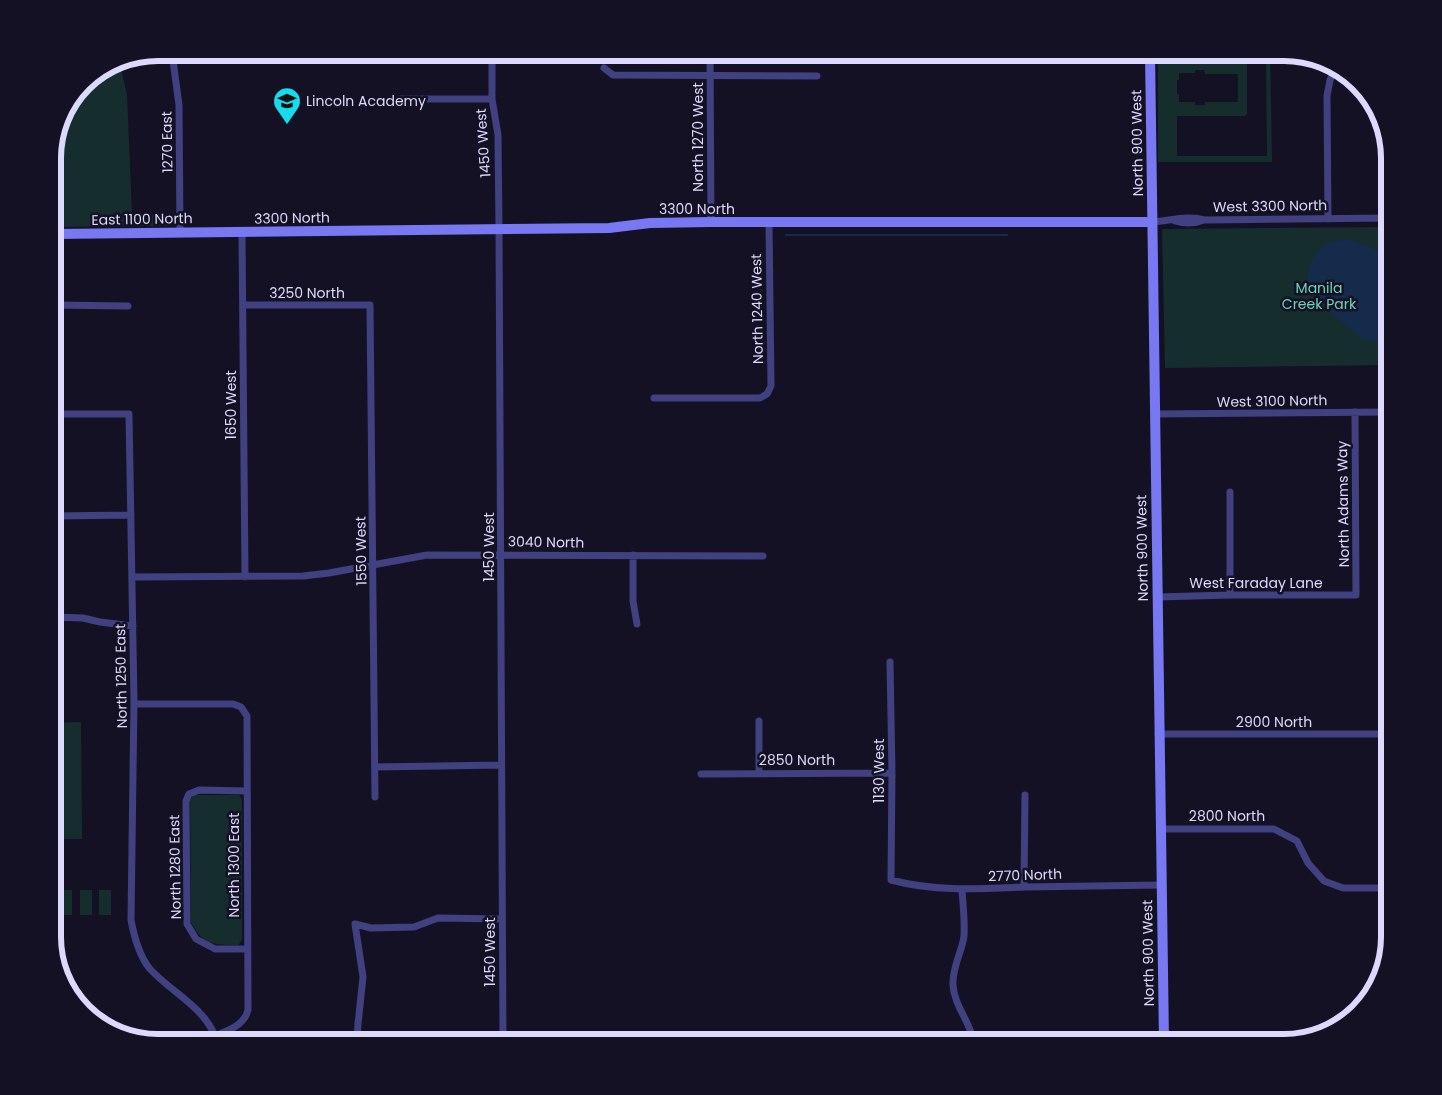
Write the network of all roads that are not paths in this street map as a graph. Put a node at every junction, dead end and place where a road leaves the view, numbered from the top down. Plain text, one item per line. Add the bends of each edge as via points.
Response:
1 (173, 61) edge
2 (492, 61) edge
3 (710, 61) edge
4 (1150, 61) edge
5 (604, 68) dead end
6 (1333, 74) edge
7 (710, 75) junction
8 (817, 76) dead end
9 (400, 99) dead end
10 (492, 99) junction
11 (1381, 218) edge
12 (1328, 219) junction
13 (711, 222) junction
14 (1152, 222) junction
15 (769, 223) junction
16 (499, 228) junction
17 (180, 232) junction
18 (237, 232) junction
19 (61, 234) edge
20 (244, 304) junction
21 (61, 305) edge
22 (128, 306) dead end
23 (370, 306) joint
24 (654, 398) dead end
25 (1355, 412) junction
26 (1381, 412) edge
27 (61, 414) edge
28 (1154, 414) junction
29 (1230, 492) dead end
30 (131, 515) junction
31 (61, 516) edge
32 (502, 554) junction
33 (633, 555) junction
34 (763, 556) dead end
35 (374, 564) junction
36 (133, 577) junction
37 (245, 577) junction
38 (1230, 595) junction
39 (1356, 595) joint
40 (1157, 597) junction
41 (61, 618) edge
42 (637, 624) dead end
43 (132, 626) junction
44 (890, 662) dead end
45 (134, 704) junction
46 (759, 721) dead end
47 (1158, 734) junction
48 (1381, 734) edge
49 (501, 765) junction
50 (375, 767) junction
51 (759, 773) junction
52 (892, 773) junction
53 (701, 774) dead end
54 (247, 791) junction
55 (1025, 795) dead end
56 (375, 797) dead end
57 (1160, 829) junction
58 (891, 880) joint
59 (1161, 885) junction
60 (1024, 887) junction
61 (1381, 888) edge
62 (962, 890) junction
63 (502, 918) junction
64 (247, 949) junction
65 (213, 1034) edge
66 (224, 1034) edge
67 (357, 1034) edge
68 (503, 1034) edge
69 (971, 1034) edge
70 (1164, 1034) edge

1 - 17 street, 1270 East via 179,105
2 - 10 street, 1450 West
3 - 7 street, North 1270 West
4 - 14 street, North 900 West
5 - 7 street via 613,75
6 - 12 street via 1327,96
7 - 8 street
7 - 13 street, North 1270 West
9 - 10 street
10 - 16 street, 1450 West via 498,136
11 - 12 street, West 3300 North
12 - 14 street, West 3300 North via 1184,218
13 - 15 street, 3300 North
13 - 16 street, 3300 North via 650,223 609,228
14 - 15 street, 3300 North
14 - 28 street, North 900 West
15 - 24 street, North 1240 West via 770,386 767,394 760,398
16 - 18 street, 3300 North
16 - 32 street, 1450 West
17 - 18 street, East 1100 North
17 - 19 street, East 1100 North
18 - 20 street, 1650 West
20 - 23 street, 3250 North
20 - 37 street, 1650 West
21 - 22 street
23 - 35 street, 1550 West
25 - 26 street, West 3100 North
25 - 28 street, West 3100 North
25 - 39 street, North Adams Way
27 - 30 street, North 1250 East via 129,414
28 - 40 street, North 900 West
29 - 38 street
30 - 31 street
30 - 36 street, North 1250 East
32 - 33 street, 3040 North
32 - 35 street, 3040 North via 427,555
32 - 49 street, 1450 West
33 - 34 street, 3040 North
33 - 42 street via 633,601
35 - 37 street, 3040 North via 303,576
35 - 50 street, 1550 West
36 - 37 street, 3040 North
36 - 43 street, North 1250 East
38 - 39 street, West Faraday Lane
38 - 40 street, West Faraday Lane
40 - 47 street, North 900 West
41 - 43 street
43 - 45 street, North 1250 East
44 - 52 street, 1130 West
45 - 54 street, North 1300 East via 233,704 241,707 247,716
45 - 65 street, North 1250 East via 131,920 134,938 149,968 200,1012
46 - 51 street
47 - 48 street, 2900 North
47 - 57 street, North 900 West
49 - 50 street
49 - 63 street, 1450 West
50 - 56 street, 1550 West
51 - 52 street, 2850 North
51 - 53 street, 2850 North
52 - 58 street, 1130 West
54 - 64 street, North 1300 East
54 - 64 street, North 1280 East via 199,790 189,794 186,801 187,924 196,939 215,949
55 - 60 street
57 - 59 street, North 900 West
57 - 61 street, 2800 North via 1274,829 1297,841 1308,862 1324,881 1343,888
58 - 62 street, 2770 North
59 - 60 street, 2770 North
59 - 70 street, North 900 West
60 - 62 street, 2770 North
62 - 69 street via 964,938 955,963 953,984
63 - 67 street via 438,918 414,927 371,928 355,924 363,977
63 - 68 street, 1450 West
64 - 66 street, North 1300 East via 248,1010 242,1023

